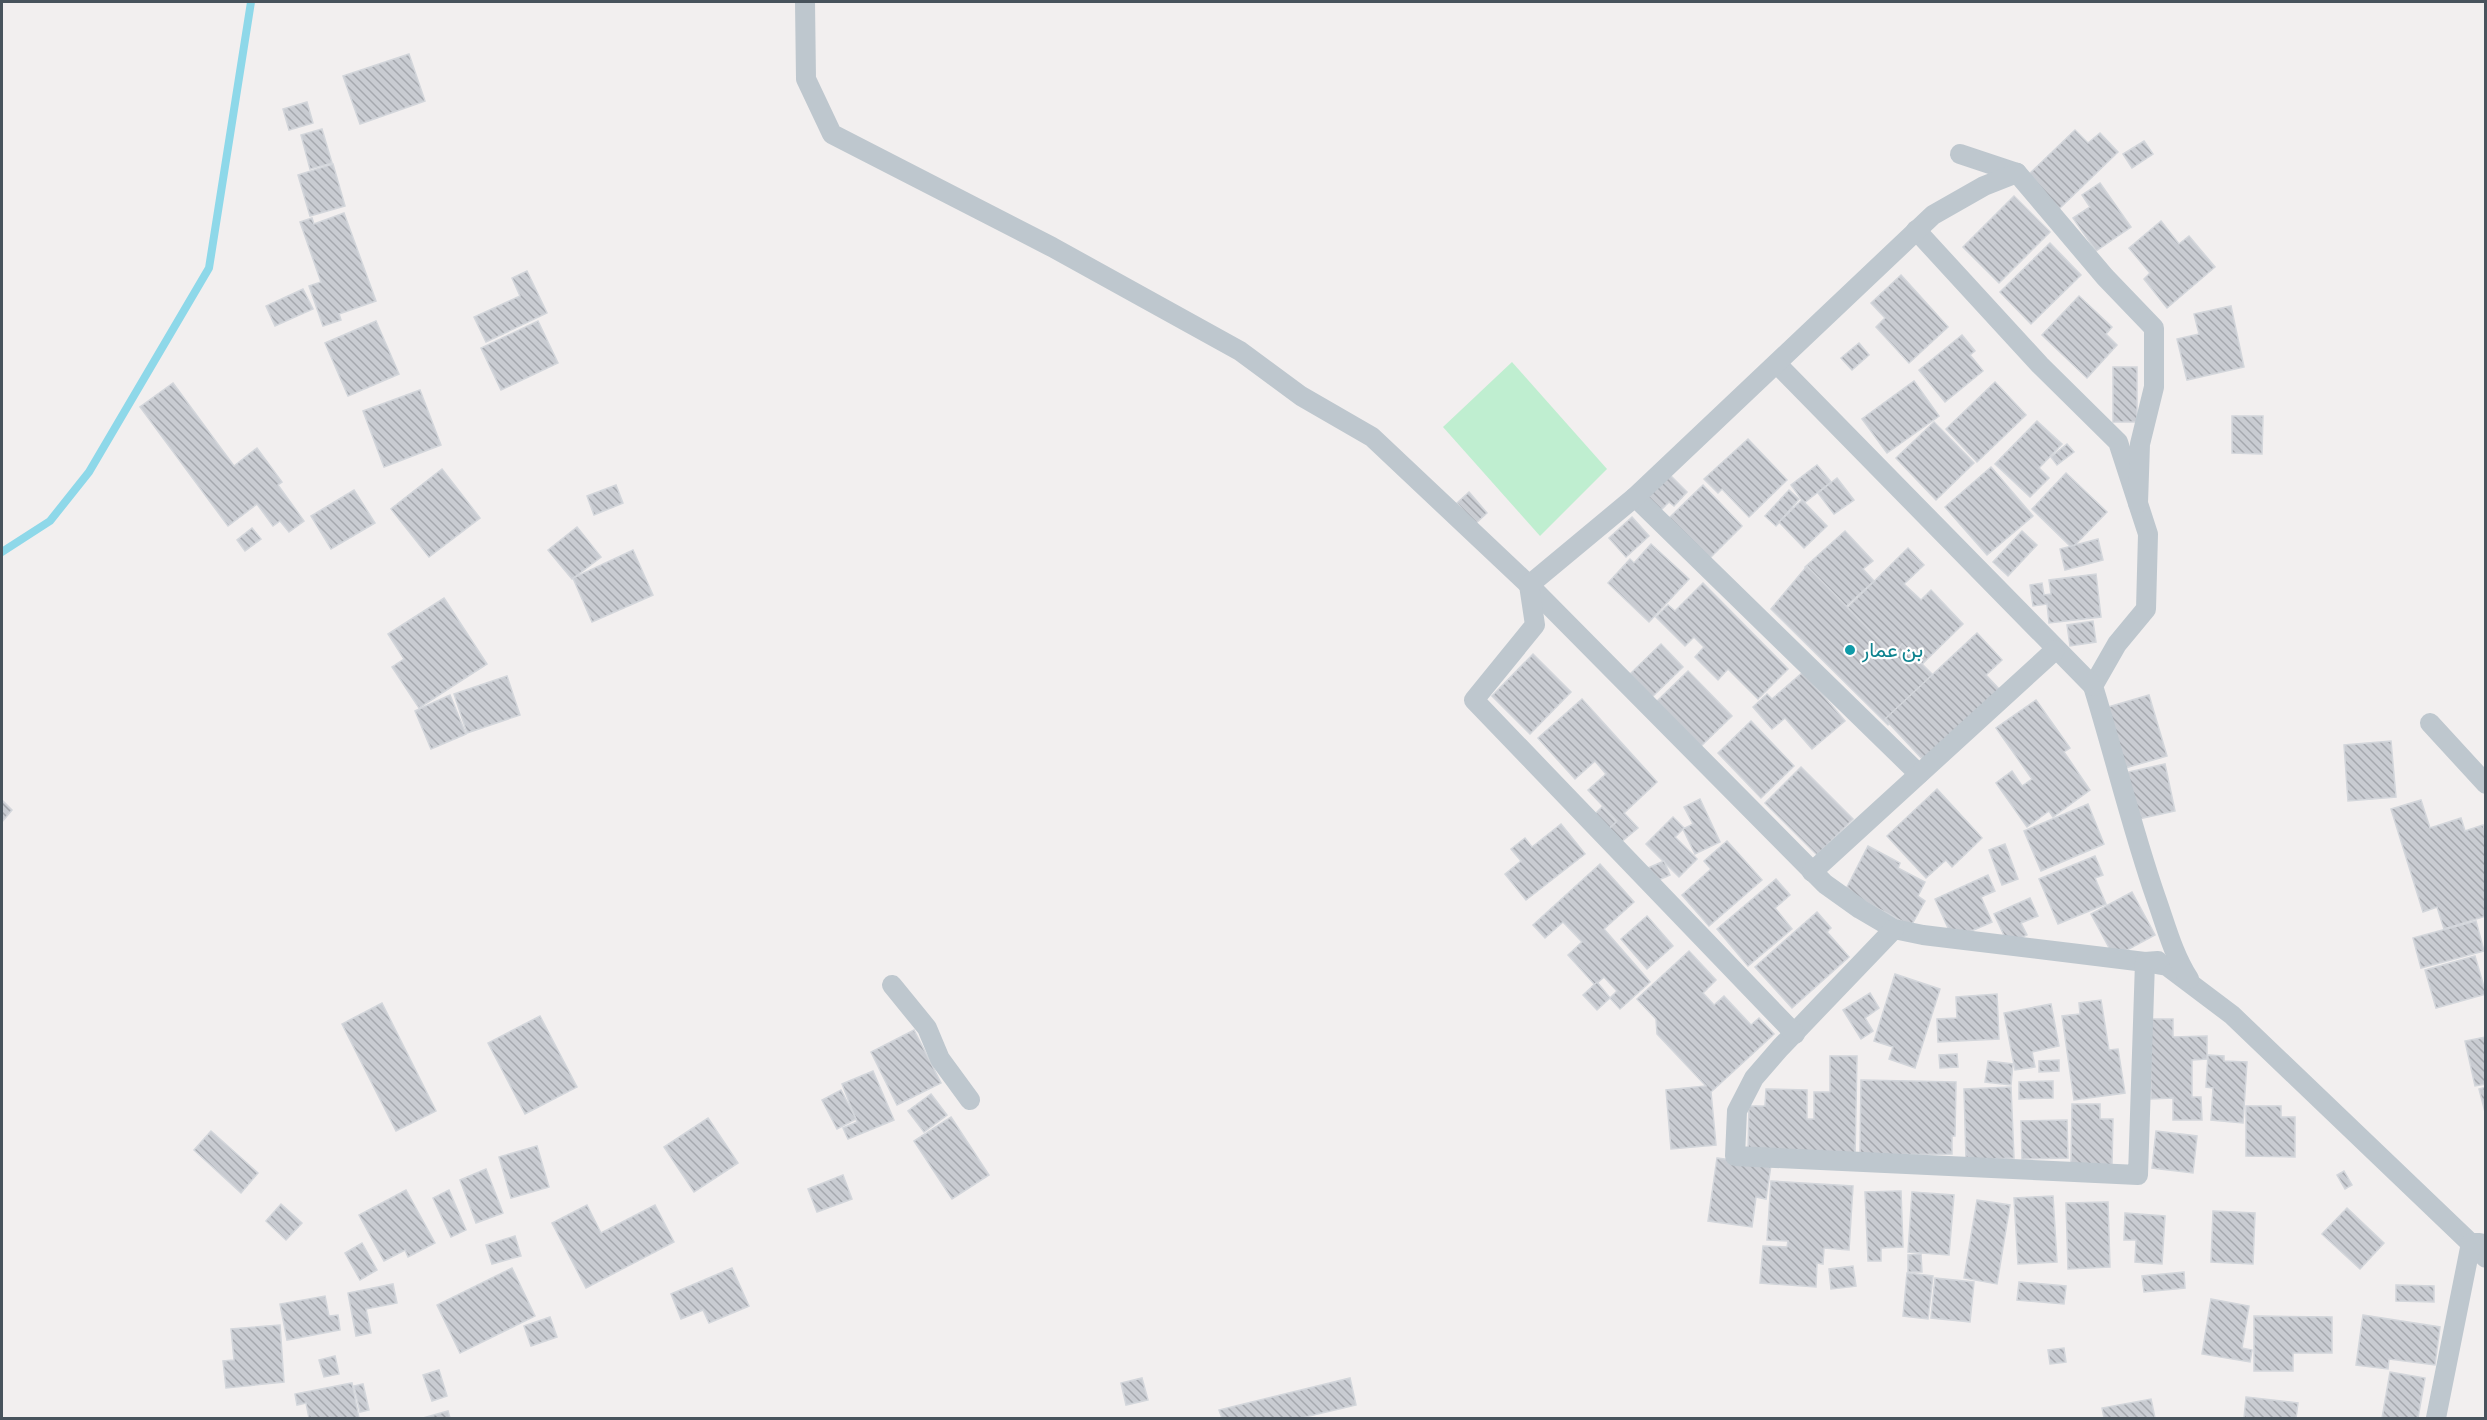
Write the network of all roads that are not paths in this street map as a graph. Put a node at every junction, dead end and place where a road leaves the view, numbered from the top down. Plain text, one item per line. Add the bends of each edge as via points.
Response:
1 (805, 2) edge
2 (1960, 154) dead end
3 (2017, 173) junction
4 (1916, 230) junction
5 (1777, 364) junction
6 (1635, 497) junction
7 (2138, 503) junction
8 (1529, 585) junction
9 (2055, 650) junction
10 (2093, 686) junction
11 (2430, 723) dead end
12 (1919, 774) junction
13 (2486, 784) edge
14 (1812, 872) junction
15 (1894, 929) junction
16 (2178, 960) junction
17 (2145, 962) junction
18 (892, 985) dead end
19 (2194, 987) junction
20 (1795, 1034) junction
21 (970, 1100) dead end
22 (2478, 1243) edge
23 (2486, 1258) edge
24 (2436, 1419) edge

1 - 8 street via 806,79 832,134 1052,247 1240,351 1301,396 1372,437
2 - 3 street
3 - 4 street via 1933,215
3 - 7 street via 2154,328 2154,387 2140,444
4 - 5 street
4 - 7 street via 2040,365 2118,442
5 - 6 street
5 - 9 street
6 - 8 street
6 - 12 street
7 - 10 street via 2148,534 2146,609 2117,644
8 - 14 street
8 - 20 street via 1535,625 1473,700
9 - 10 street
9 - 12 street
10 - 16 street via 2139,849
11 - 13 street
12 - 14 street
14 - 15 street
15 - 17 street
15 - 20 street
16 - 17 street
16 - 19 street
17 - 19 street via 2167,966
17 - 20 street via 2138,1175 1735,1156 1737,1111 1754,1078
18 - 21 street via 927,1028 940,1059
19 - 22 street via 2232,1015
22 - 23 street
22 - 24 street

